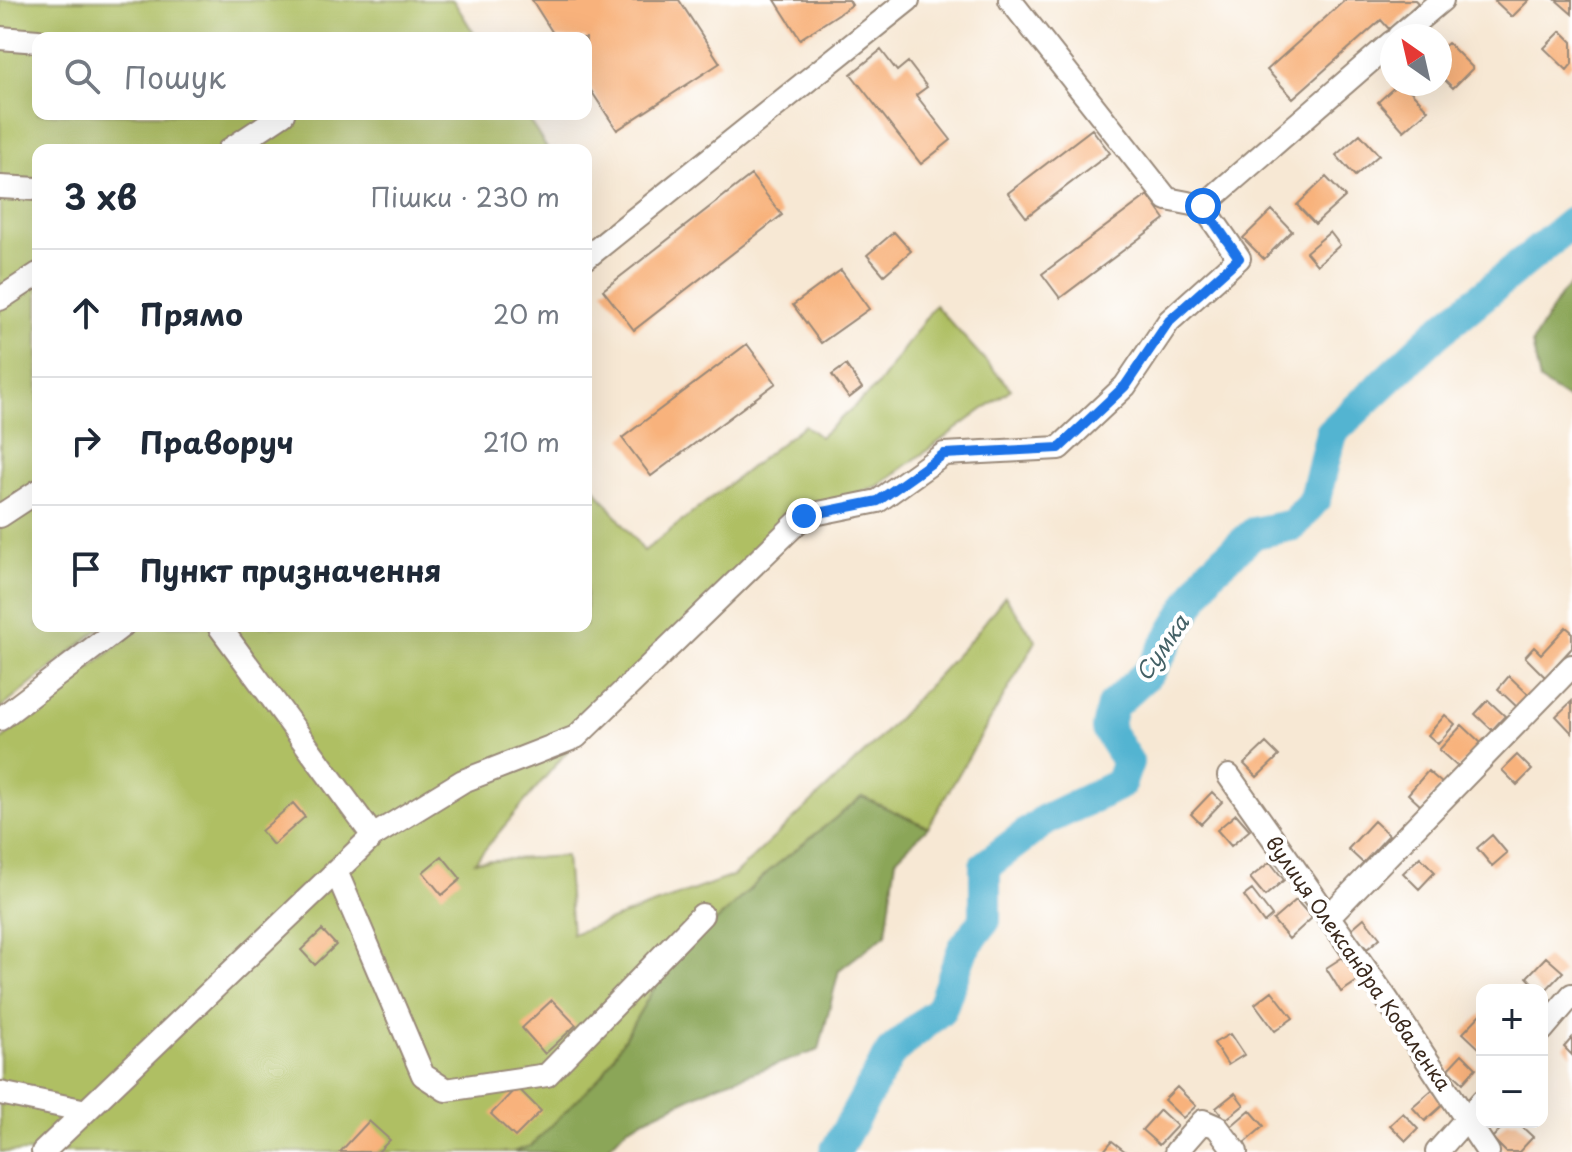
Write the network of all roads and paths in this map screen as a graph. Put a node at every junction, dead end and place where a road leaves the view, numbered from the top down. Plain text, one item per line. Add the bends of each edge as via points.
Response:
1 (908, 0) edge
2 (1010, 0) edge
3 (1442, 0) edge
4 (1413, 24) edge
5 (0, 38) edge
6 (32, 41) edge
7 (1380, 52) edge
8 (274, 120) edge
9 (238, 144) edge
10 (0, 187) edge
11 (32, 189) edge
12 (1203, 206) junction
13 (592, 253) edge
14 (32, 278) edge
15 (0, 299) edge
16 (32, 495) edge
17 (0, 516) edge
18 (114, 632) edge
19 (223, 632) edge
20 (1572, 666) edge
21 (0, 719) edge
22 (1229, 776) dead end
23 (373, 836) junction
24 (336, 871) junction
25 (702, 915) dead end
26 (1328, 917) junction
27 (1572, 995) edge
28 (1548, 1023) edge
29 (0, 1093) edge
30 (1476, 1108) edge
31 (86, 1111) junction
32 (1467, 1119) junction
33 (43, 1152) edge
34 (1176, 1152) edge
35 (1236, 1152) edge
36 (1437, 1152) edge
37 (1488, 1152) edge

1 - 13 street
2 - 12 street via 1167,199
3 - 4 street
5 - 6 street
7 - 12 street
8 - 9 street
10 - 11 street
12 - 23 street via 1239,258 1169,321 1125,386 1059,448 944,454 878,501 804,516 576,737 463,781
14 - 15 street
16 - 17 street
18 - 21 street
19 - 23 street
20 - 26 street
22 - 26 street, вулиця Олександра Коваленка
23 - 24 street
24 - 25 street via 423,1075 446,1090 547,1075
24 - 31 street
26 - 32 street, вулиця Олександра Коваленка
27 - 28 street
29 - 31 street
30 - 32 street
31 - 33 street
32 - 36 street
32 - 37 street, вулиця Олександра Коваленка
34 - 35 street via 1203,1121 1217,1127

